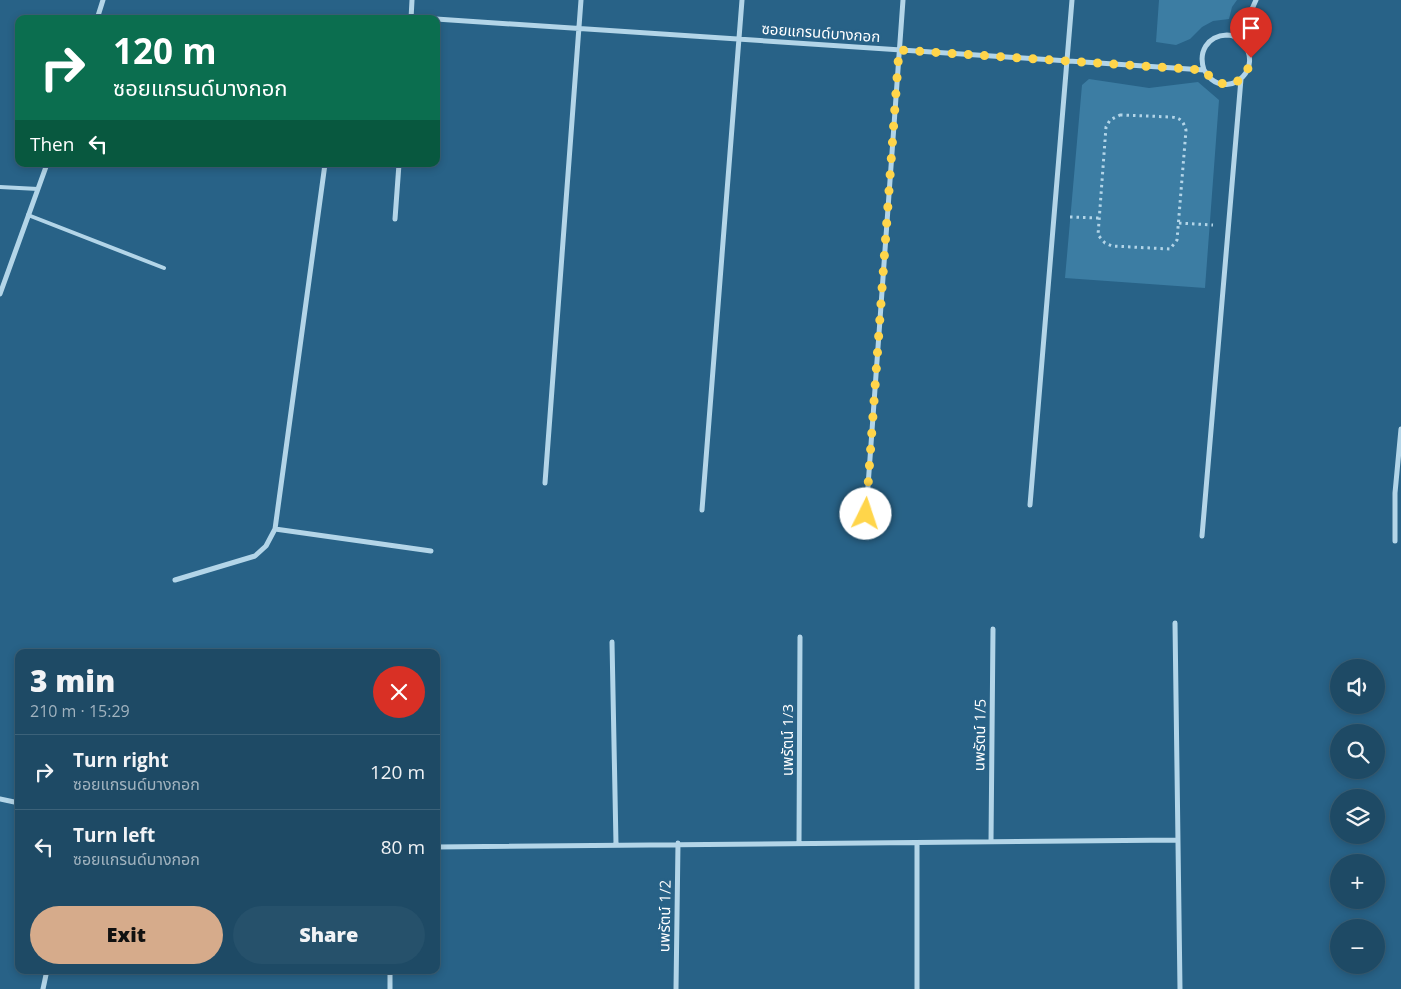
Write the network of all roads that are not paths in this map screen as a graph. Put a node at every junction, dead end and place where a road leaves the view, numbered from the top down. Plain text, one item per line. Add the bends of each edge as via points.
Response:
1 (103, 0) edge
2 (412, 0) edge
3 (581, 0) edge
4 (742, 0) edge
5 (903, 0) edge
6 (1072, 0) edge
7 (1256, 0) edge
8 (98, 15) edge
9 (411, 15) edge
10 (440, 19) edge
11 (579, 28) junction
12 (1239, 38) junction
13 (739, 39) junction
14 (899, 50) junction
15 (1067, 60) junction
16 (1204, 70) junction
17 (1241, 79) junction
18 (46, 167) edge
19 (325, 167) edge
20 (399, 167) edge
21 (0, 187) edge
22 (38, 189) junction
23 (28, 215) junction
24 (395, 219) dead end
25 (164, 268) dead end
26 (0, 294) edge
27 (1401, 429) edge
28 (545, 483) dead end
29 (1398, 493) edge
30 (1030, 506) dead end
31 (702, 510) dead end
32 (866, 514) dead end
33 (275, 529) junction
34 (1202, 536) dead end
35 (1395, 541) dead end
36 (431, 551) dead end
37 (175, 580) dead end
38 (1174, 623) dead end
39 (993, 629) dead end
40 (800, 637) dead end
41 (612, 642) dead end
42 (0, 800) edge
43 (15, 802) edge
44 (1178, 840) junction
45 (990, 842) junction
46 (678, 843) junction
47 (799, 843) junction
48 (917, 843) junction
49 (616, 844) junction
50 (440, 846) edge
51 (46, 974) edge
52 (390, 974) edge
53 (43, 989) edge
54 (390, 989) edge
55 (676, 989) edge
56 (917, 989) edge
57 (1180, 989) edge

1 - 8 street
2 - 9 street
3 - 11 street
4 - 13 street
5 - 14 street
6 - 15 street
7 - 12 street
10 - 11 street, ซอยแกรนด์บางกอก
11 - 13 street, ซอยแกรนด์บางกอก
11 - 28 street
12 - 16 street via 1218,36 1207,42 1201,60
12 - 17 street via 1251,58 1249,69
13 - 14 street, ซอยแกรนด์บางกอก
13 - 31 street
14 - 15 street, ซอยแกรนด์บางกอก
14 - 32 street
15 - 16 street, ซอยแกรนด์บางกอก
15 - 30 street
16 - 17 street via 1210,79 1220,84
17 - 34 street
18 - 22 street
19 - 33 street
20 - 24 street
21 - 22 lane
22 - 23 street
23 - 25 lane
23 - 26 street
27 - 29 street
29 - 35 street
33 - 36 street
33 - 37 street via 266,546 255,556
38 - 44 street
39 - 45 street, นพรัตน์ 1/5
40 - 47 street, นพรัตน์ 1/3
41 - 49 street
42 - 43 street
44 - 45 street
44 - 57 street
45 - 48 street
46 - 47 street
46 - 49 street
46 - 55 street, นพรัตน์ 1/2
47 - 48 street
48 - 56 street
49 - 50 street
51 - 53 street
52 - 54 street

